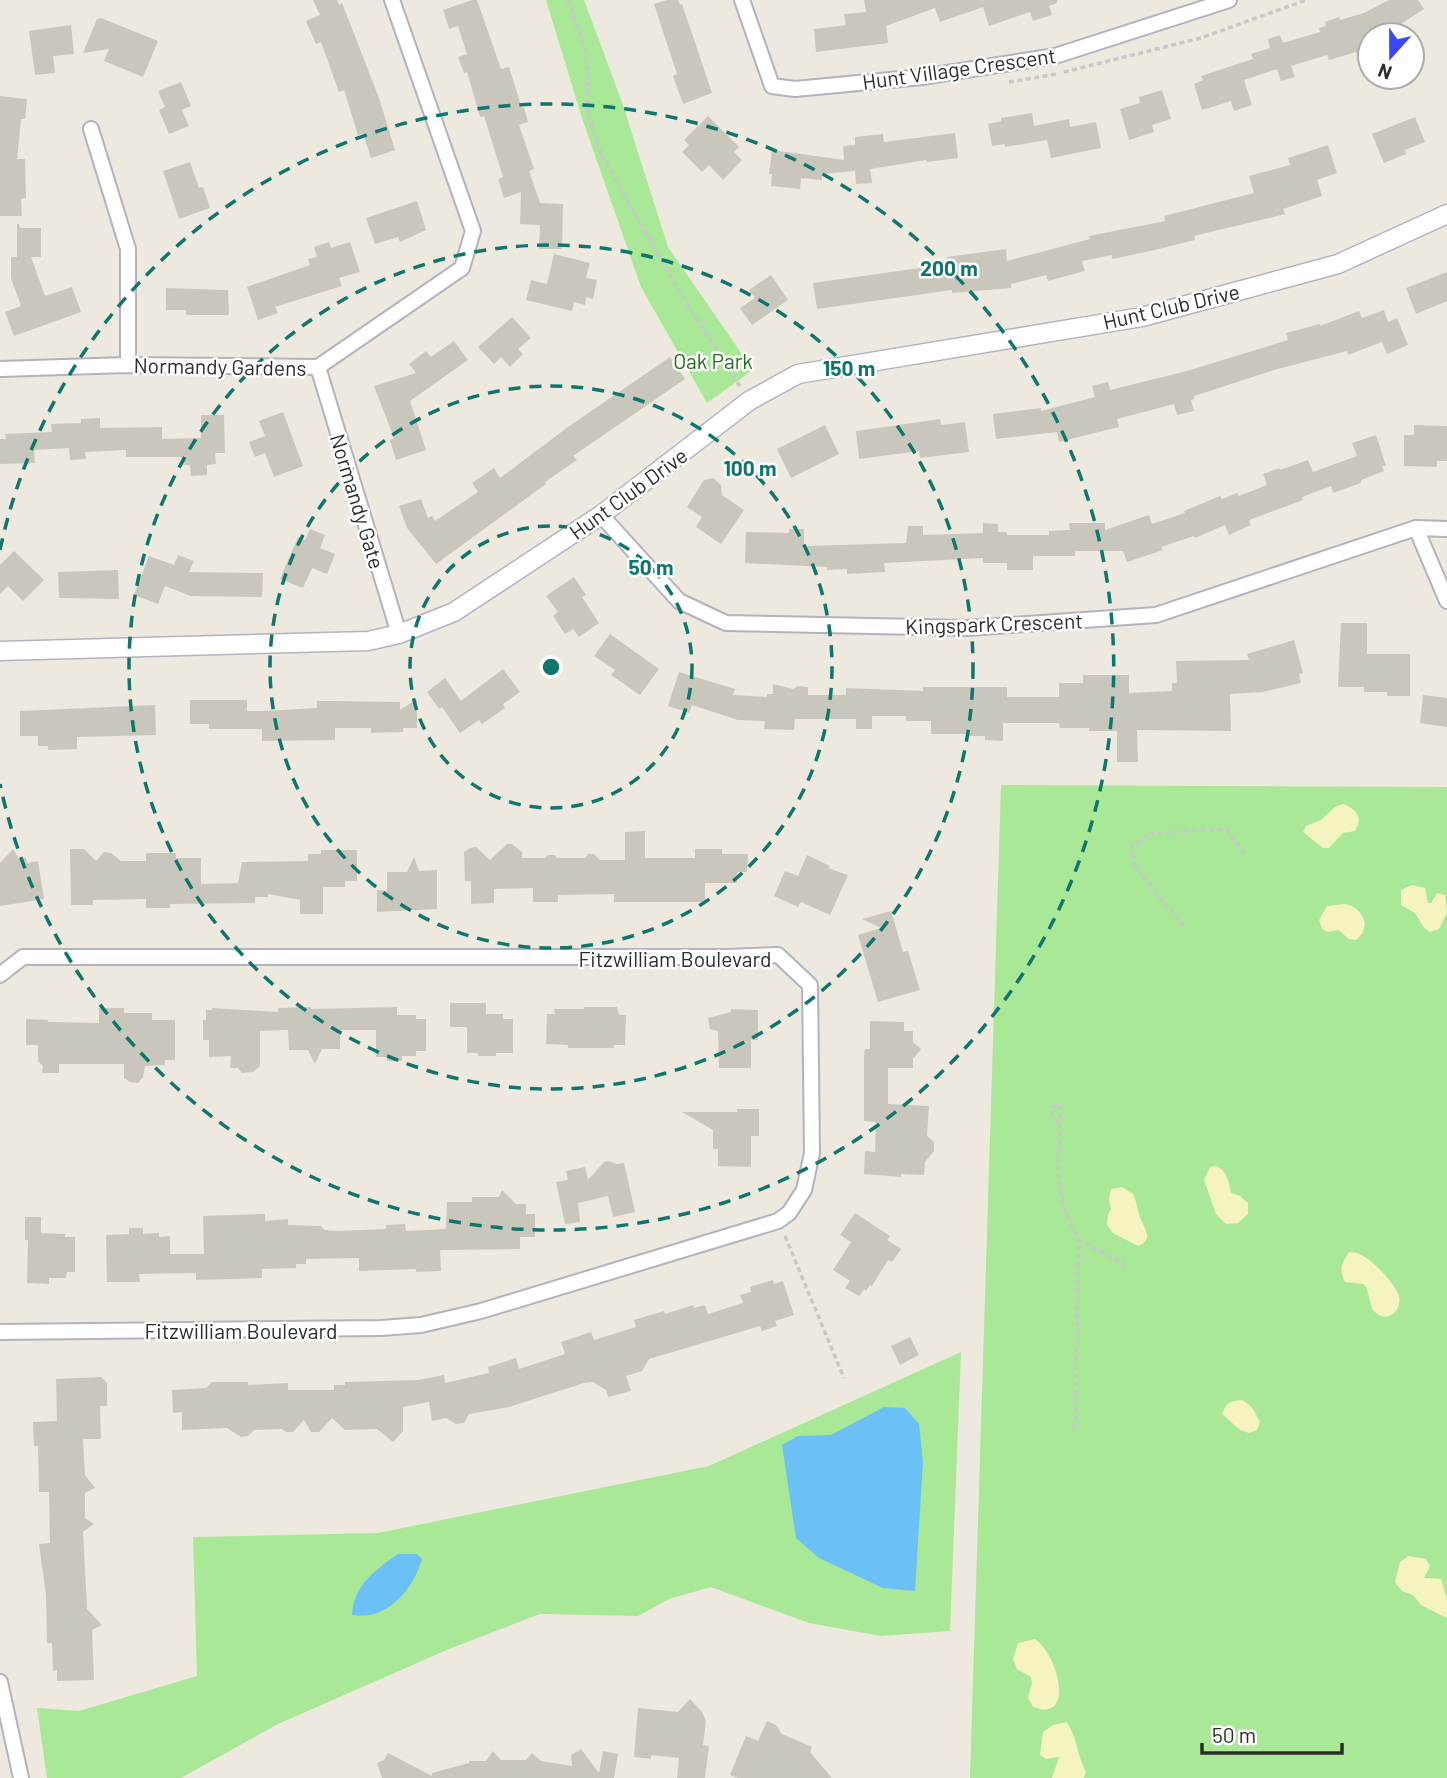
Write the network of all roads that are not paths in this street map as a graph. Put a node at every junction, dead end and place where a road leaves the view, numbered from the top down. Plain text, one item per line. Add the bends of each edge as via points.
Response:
1 (392, 0) edge
2 (742, 0) edge
3 (1228, 0) edge
4 (90, 130) dead end
5 (1447, 214) edge
6 (128, 365) junction
7 (318, 367) junction
8 (0, 369) edge
9 (601, 515) junction
10 (1416, 528) junction
11 (1447, 529) edge
12 (1447, 601) edge
13 (399, 634) junction
14 (0, 651) edge
15 (0, 975) edge
16 (0, 1332) edge
17 (0, 1682) edge
18 (21, 1778) edge

1 - 7 street, Normandy Gardens via 473,231 462,268
2 - 3 street, Hunt Village Crescent via 772,86 794,89 922,77 1055,56
4 - 6 street via 128,249
5 - 9 street, Hunt Club Drive via 1338,264 1142,317 798,374 749,401
6 - 7 street, Normandy Gardens
6 - 8 street, Normandy Gardens
7 - 13 street, Normandy Gate
9 - 10 street, Kingspark Crescent via 678,601 726,623 968,628 1156,615
9 - 13 street, Hunt Club Drive via 454,612
10 - 11 street, Kingspark Crescent
10 - 12 street
13 - 14 street, Hunt Club Drive via 369,641
15 - 16 street, Fitzwilliam Boulevard via 23,957 778,955 810,985 813,1108 812,1153 804,1190 778,1221 481,1311 421,1325 322,1330
17 - 18 street

